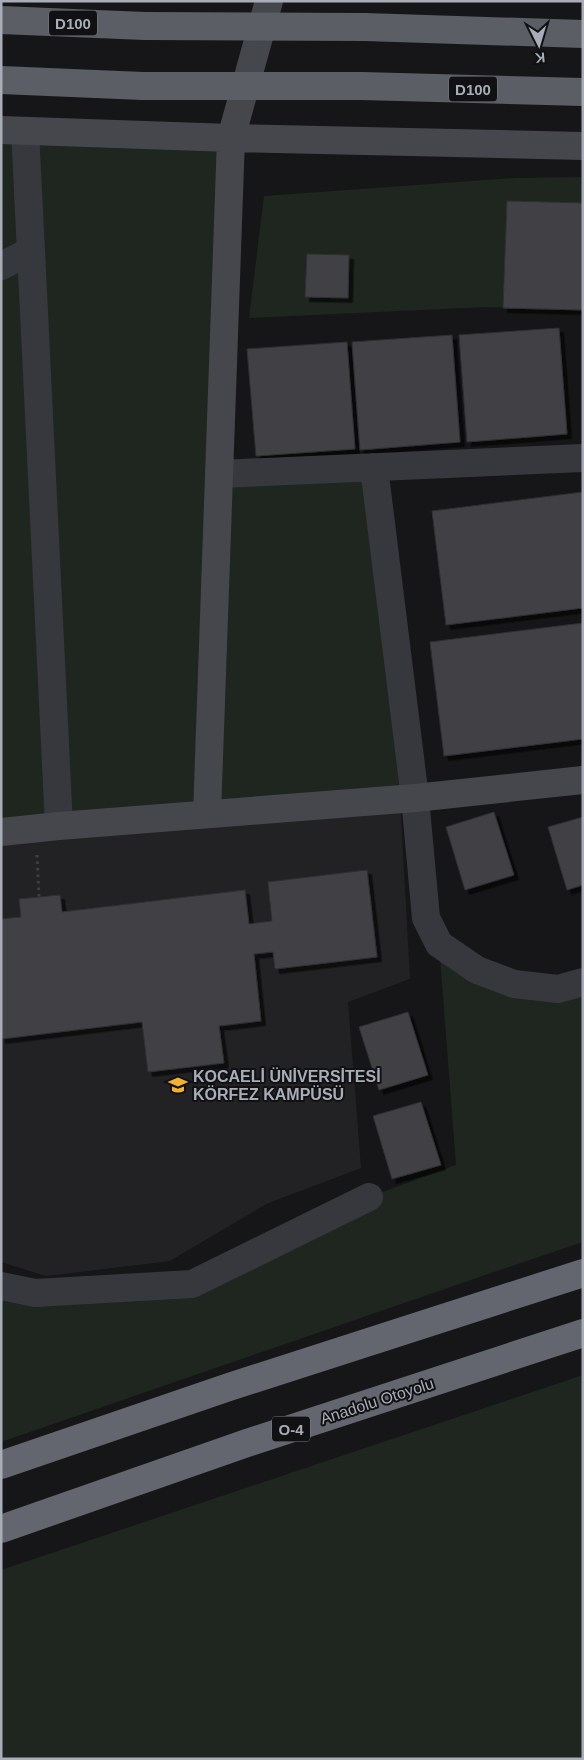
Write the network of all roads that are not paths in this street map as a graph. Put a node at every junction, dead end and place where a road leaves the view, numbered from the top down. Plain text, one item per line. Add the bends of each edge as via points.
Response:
1 (269, 1) edge
2 (1, 20) edge
3 (583, 34) edge
4 (1, 80) edge
5 (583, 92) edge
6 (13, 131) edge
7 (230, 138) junction
8 (583, 146) edge
9 (31, 251) junction
10 (1, 266) edge
11 (583, 458) edge
12 (374, 467) junction
13 (219, 474) junction
14 (583, 780) edge
15 (415, 798) junction
16 (207, 814) junction
17 (58, 826) junction
18 (1, 832) edge
19 (583, 982) edge
20 (369, 1197) dead end
21 (583, 1273) edge
22 (1, 1286) edge
23 (583, 1333) edge
24 (1, 1465) edge
25 (1, 1529) edge

1 - 7 main road
2 - 3 highway, D100, bridge via 145,26 365,27
4 - 5 highway, D100, bridge via 143,86 362,86
6 - 7 main road
6 - 9 street
7 - 8 main road
7 - 13 main road
9 - 10 street
9 - 17 street
11 - 12 street
12 - 13 street
12 - 15 street
13 - 16 main road
14 - 15 main road
15 - 16 main road
15 - 19 street via 426,918 439,944 476,970 514,984 558,989
16 - 17 main road
17 - 18 main road
20 - 22 street via 192,1284 34,1293
21 - 24 highway via 220,1390
23 - 25 highway, Anadolu Otoyolu / O-4 via 247,1443

